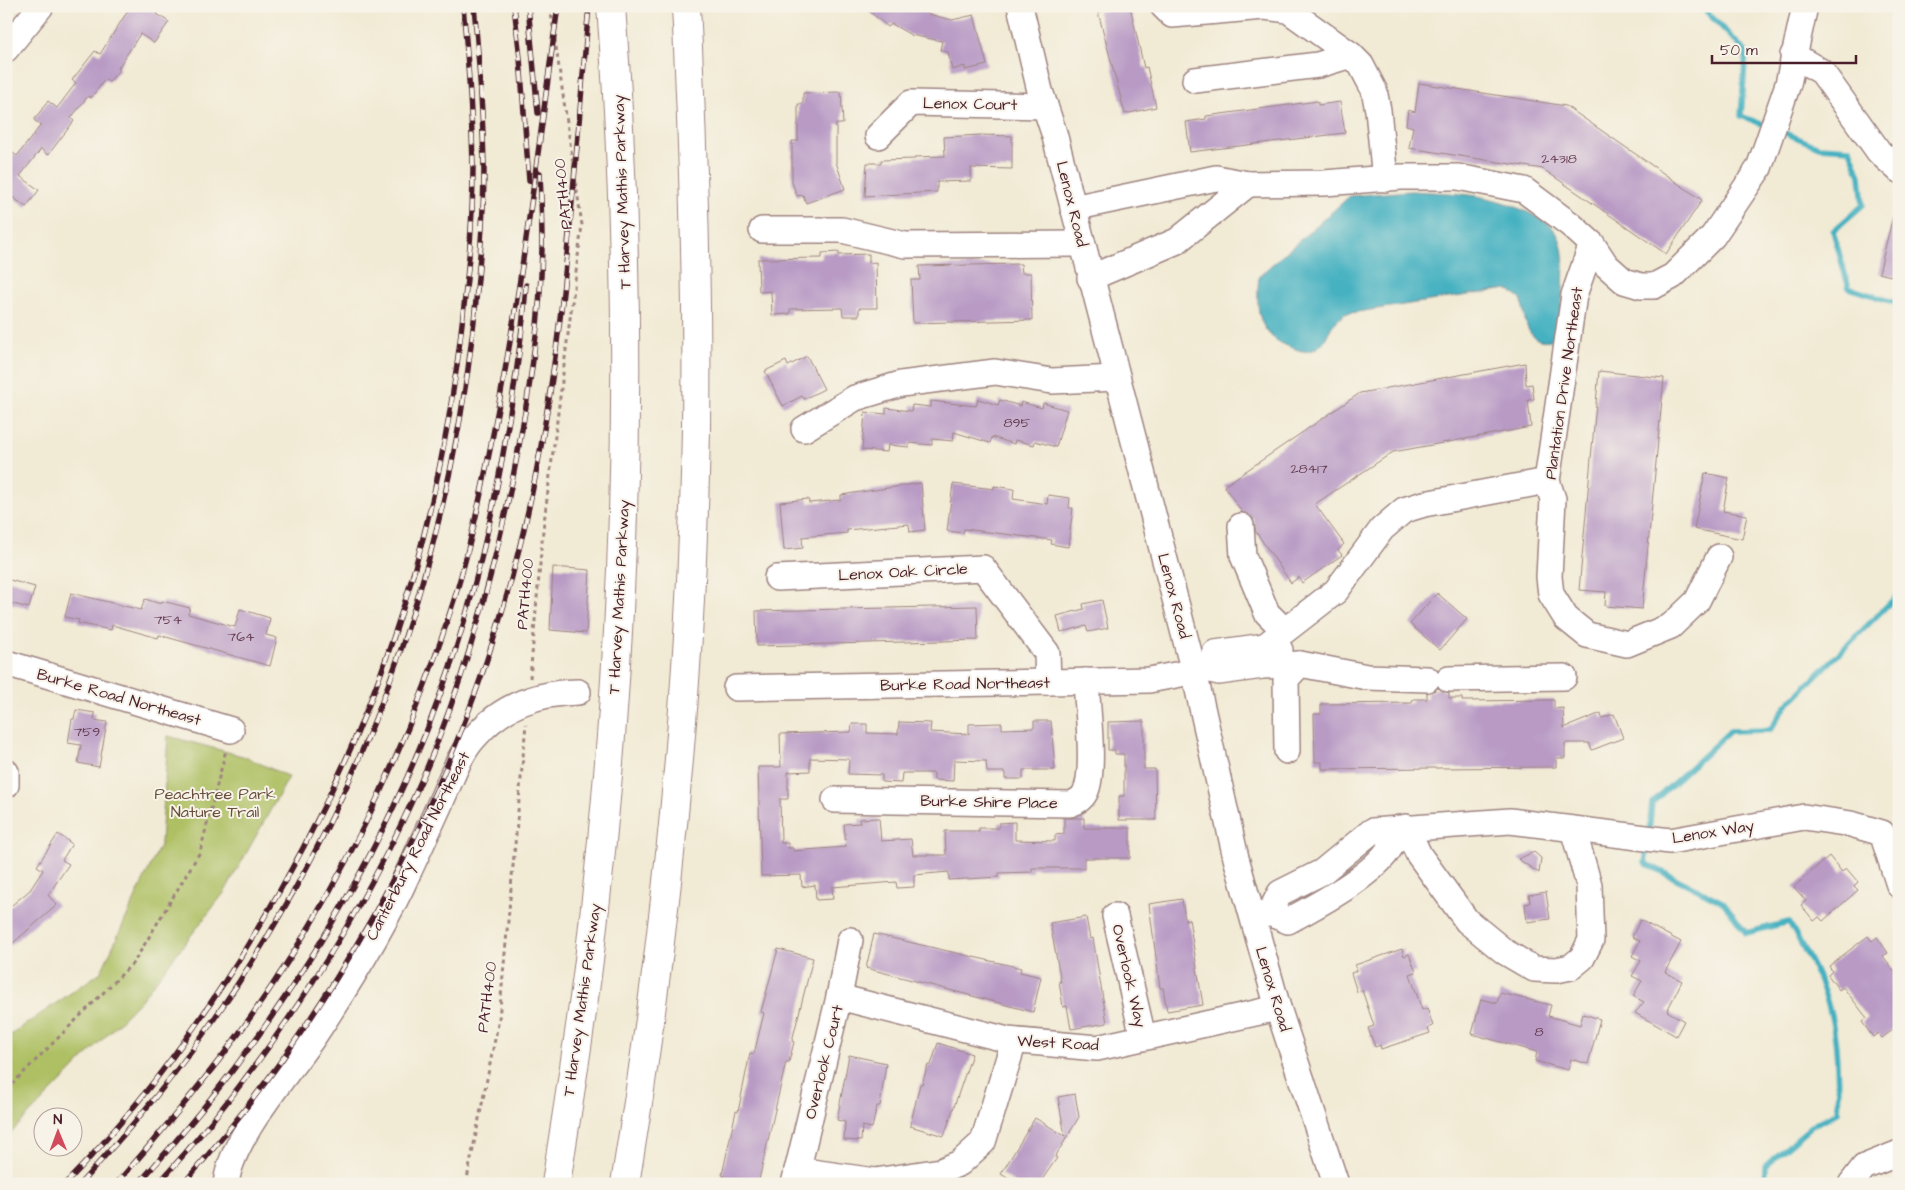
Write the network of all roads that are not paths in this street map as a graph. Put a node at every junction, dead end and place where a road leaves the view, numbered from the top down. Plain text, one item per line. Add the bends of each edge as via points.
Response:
1 (41, 6) edge
2 (611, 6) edge
3 (686, 6) edge
4 (1020, 6) edge
5 (1163, 6) edge
6 (1805, 6) edge
7 (1248, 7) edge
8 (1275, 7) edge
9 (6, 49) edge
10 (1793, 54) junction
11 (1351, 55) junction
12 (1196, 80) dead end
13 (1045, 106) junction
14 (878, 136) dead end
15 (1899, 170) edge
16 (1385, 179) junction
17 (1198, 182) junction
18 (1248, 184) junction
19 (1072, 208) junction
20 (1208, 215) junction
21 (762, 230) dead end
22 (1081, 244) junction
23 (1592, 244) junction
24 (1090, 278) junction
25 (1116, 378) junction
26 (804, 429) dead end
27 (1547, 480) junction
28 (1241, 526) dead end
29 (1719, 557) dead end
30 (777, 578) dead end
31 (1284, 630) junction
32 (1253, 654) junction
33 (1300, 664) junction
34 (8, 671) edge
35 (1200, 671) junction
36 (1564, 677) dead end
37 (1086, 681) junction
38 (1048, 682) junction
39 (736, 688) dead end
40 (578, 692) dead end
41 (231, 730) road end
42 (1286, 751) dead end
43 (6, 772) edge
44 (6, 785) edge
45 (836, 800) dead end
46 (1402, 828) junction
47 (1573, 829) junction
48 (1322, 872) junction
49 (1899, 885) edge
50 (1335, 894) junction
51 (1115, 916) dead end
52 (1261, 916) junction
53 (850, 940) dead end
54 (839, 997) junction
55 (1278, 1008) junction
56 (1143, 1037) junction
57 (1014, 1041) junction
58 (1899, 1153) edge
59 (796, 1177) edge
60 (226, 1184) edge
61 (556, 1184) edge
62 (625, 1184) edge
63 (1336, 1184) edge
64 (1851, 1184) edge

1 - 9 street
2 - 61 highway, T Harvey Mathis Parkway via 625,221 627,416 623,548 599,870
3 - 62 highway via 696,320 696,426 688,638 661,944
4 - 13 street, Lenox Road
5 - 7 street via 1172,14
6 - 10 street
7 - 8 street
8 - 11 street via 1288,10
10 - 15 street via 1822,72 1879,152
10 - 23 street via 1788,84 1759,168 1713,236 1673,276 1654,286 1624,281 1606,265
11 - 12 street via 1318,65
11 - 16 street via 1361,65 1374,90
13 - 14 street, Lenox Court via 911,103
13 - 19 street, Lenox Road
16 - 18 street via 1324,184
16 - 23 street via 1458,177 1524,190
17 - 18 street via 1216,178
17 - 19 street
17 - 20 street
18 - 20 street
19 - 22 street, Lenox Road
20 - 24 street via 1194,218 1179,232 1176,241
21 - 22 street via 842,230 905,245
22 - 24 street, Lenox Road
23 - 27 street, Plantation Drive Northeast via 1574,295
24 - 25 street, Lenox Road
25 - 26 street via 1052,381 994,372 901,384 856,398
25 - 35 street, Lenox Road
27 - 29 street, Plantation Drive Northeast via 1553,500 1550,594 1566,618 1587,635 1627,644 1671,626 1696,601
27 - 31 street via 1404,510 1382,530 1336,591
28 - 31 street via 1242,556 1267,614
30 - 38 street, Lenox Oak Circle via 983,568 1047,653
31 - 32 street
32 - 33 street, Burke Road Northeast
32 - 35 street, Burke Road Northeast via 1219,672
33 - 36 street, Burke Road Northeast via 1367,677
33 - 42 street via 1286,679
34 - 41 street, Burke Road Northeast
35 - 37 street, Burke Road Northeast via 1149,680
35 - 52 street, Lenox Road via 1236,858
37 - 38 street, Burke Road Northeast
37 - 45 street, Burke Shire Place via 1090,768 1085,793 1077,802
38 - 39 street, Burke Road Northeast
40 - 60 street, Canterbury Road Northeast via 528,699 498,715 474,738 460,758 407,875 366,952 315,1034 240,1142
43 - 44 street
46 - 47 street, Lenox Way via 1510,821
46 - 47 street via 1467,921 1505,952 1534,969 1556,970 1571,967 1582,958 1590,940 1589,885
46 - 48 street, Lenox Way via 1372,831
46 - 50 street via 1391,848 1365,874
47 - 49 street, Lenox Way via 1670,841 1804,817 1850,824 1882,834
48 - 50 street
48 - 52 street, Lenox Way via 1280,893
50 - 52 street via 1288,921
51 - 56 street, Overlook Way
52 - 55 street, Lenox Road
53 - 54 street, Overlook Court
54 - 57 street, West Road
54 - 59 street, Overlook Court
55 - 56 street, West Road
55 - 63 street, Lenox Road
56 - 57 street, West Road via 1097,1048
57 - 59 street via 983,1142 960,1163 941,1171 875,1181
58 - 64 street via 1864,1167

